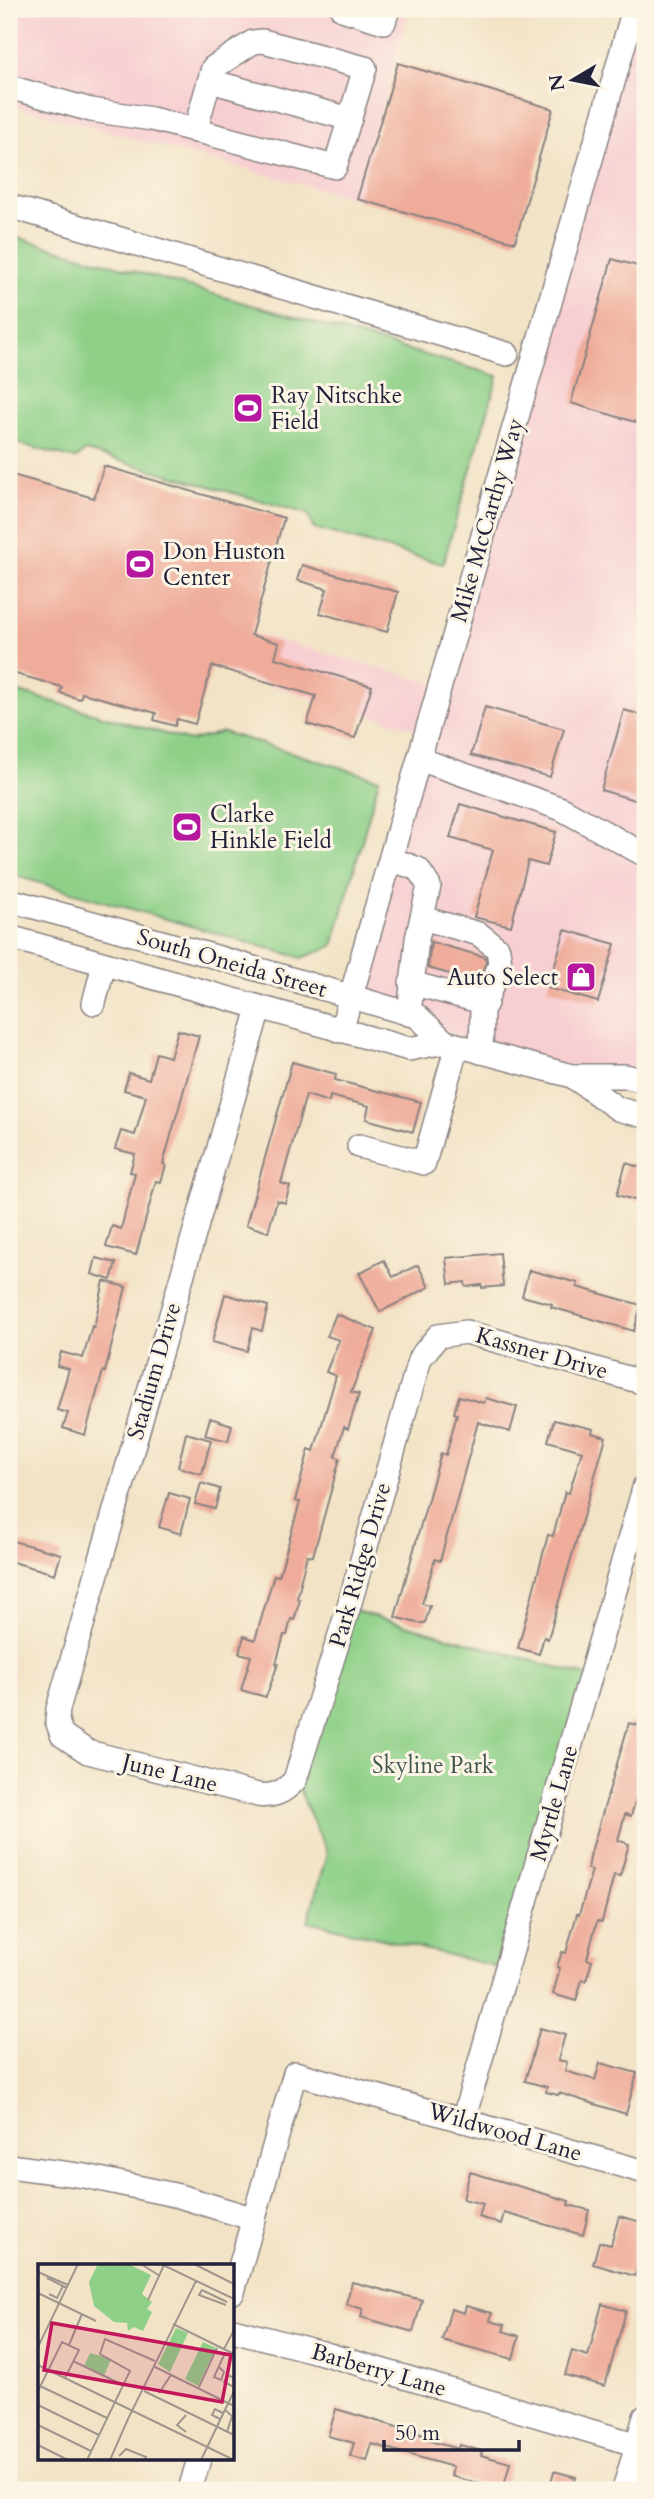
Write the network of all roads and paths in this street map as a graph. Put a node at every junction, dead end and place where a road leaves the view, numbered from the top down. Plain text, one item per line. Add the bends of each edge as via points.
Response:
1 (342, 9) edge
2 (388, 9) edge
3 (636, 23) edge
4 (210, 81) junction
5 (9, 87) edge
6 (349, 119) junction
7 (195, 131) junction
8 (9, 206) edge
9 (507, 354) dead end
10 (419, 759) junction
11 (645, 856) edge
12 (391, 859) junction
13 (9, 900) edge
14 (422, 918) junction
15 (9, 937) edge
16 (104, 964) junction
17 (411, 982) junction
18 (351, 997) junction
19 (94, 1003) dead end
20 (486, 1003) junction
21 (259, 1008) junction
22 (409, 1014) junction
23 (341, 1031) junction
24 (451, 1044) junction
25 (481, 1052) junction
26 (572, 1076) junction
27 (645, 1081) edge
28 (645, 1116) edge
29 (359, 1146) dead end
30 (438, 1336) joint
31 (645, 1383) edge
32 (645, 1485) edge
33 (62, 1735) joint
34 (282, 1792) joint
35 (463, 2121) junction
36 (9, 2166) edge
37 (645, 2172) edge
38 (254, 2218) junction
39 (234, 2288) edge
40 (234, 2332) edge
41 (645, 2417) edge
42 (641, 2445) edge
43 (199, 2460) edge
44 (190, 2490) edge
45 (624, 2490) edge

1 - 2 street via 384,22
3 - 10 street, Mike McCarthy Way
4 - 6 street
4 - 6 street via 213,68 253,42 263,41 365,68
4 - 7 street
5 - 7 street via 40,98
6 - 7 street via 335,167
8 - 9 street
10 - 11 street via 562,809
10 - 12 street, Mike McCarthy Way
12 - 14 street via 418,869 429,886
12 - 18 street, Mike McCarthy Way
13 - 18 street, South Oneida Street
14 - 17 street
14 - 20 street via 479,934 498,948 500,964
15 - 16 street, South Oneida Street
16 - 19 street
16 - 21 street, South Oneida Street
17 - 20 street
17 - 22 street
18 - 22 street, South Oneida Street
18 - 23 street, Mike McCarthy Way
20 - 25 street
21 - 23 street, South Oneida Street
21 - 33 street, Stadium Drive via 58,1709
22 - 24 street, South Oneida Street
23 - 24 street, South Oneida Street via 408,1049
24 - 25 street, South Oneida Street
24 - 29 street via 424,1163
25 - 26 street, South Oneida Street
26 - 27 street, South Oneida Street via 625,1076
26 - 28 street, South Oneida Street via 618,1109
30 - 31 street, Kassner Drive via 466,1332
30 - 34 street, Park Ridge Drive via 420,1358 295,1780
32 - 35 street, Myrtle Lane
33 - 34 street, June Lane via 88,1752 258,1795
35 - 37 street, Wildwood Lane
35 - 38 street, Wildwood Lane via 295,2073
36 - 38 street via 85,2176
38 - 39 street
40 - 42 street, Barberry Lane
41 - 42 street
42 - 45 street
43 - 44 street

